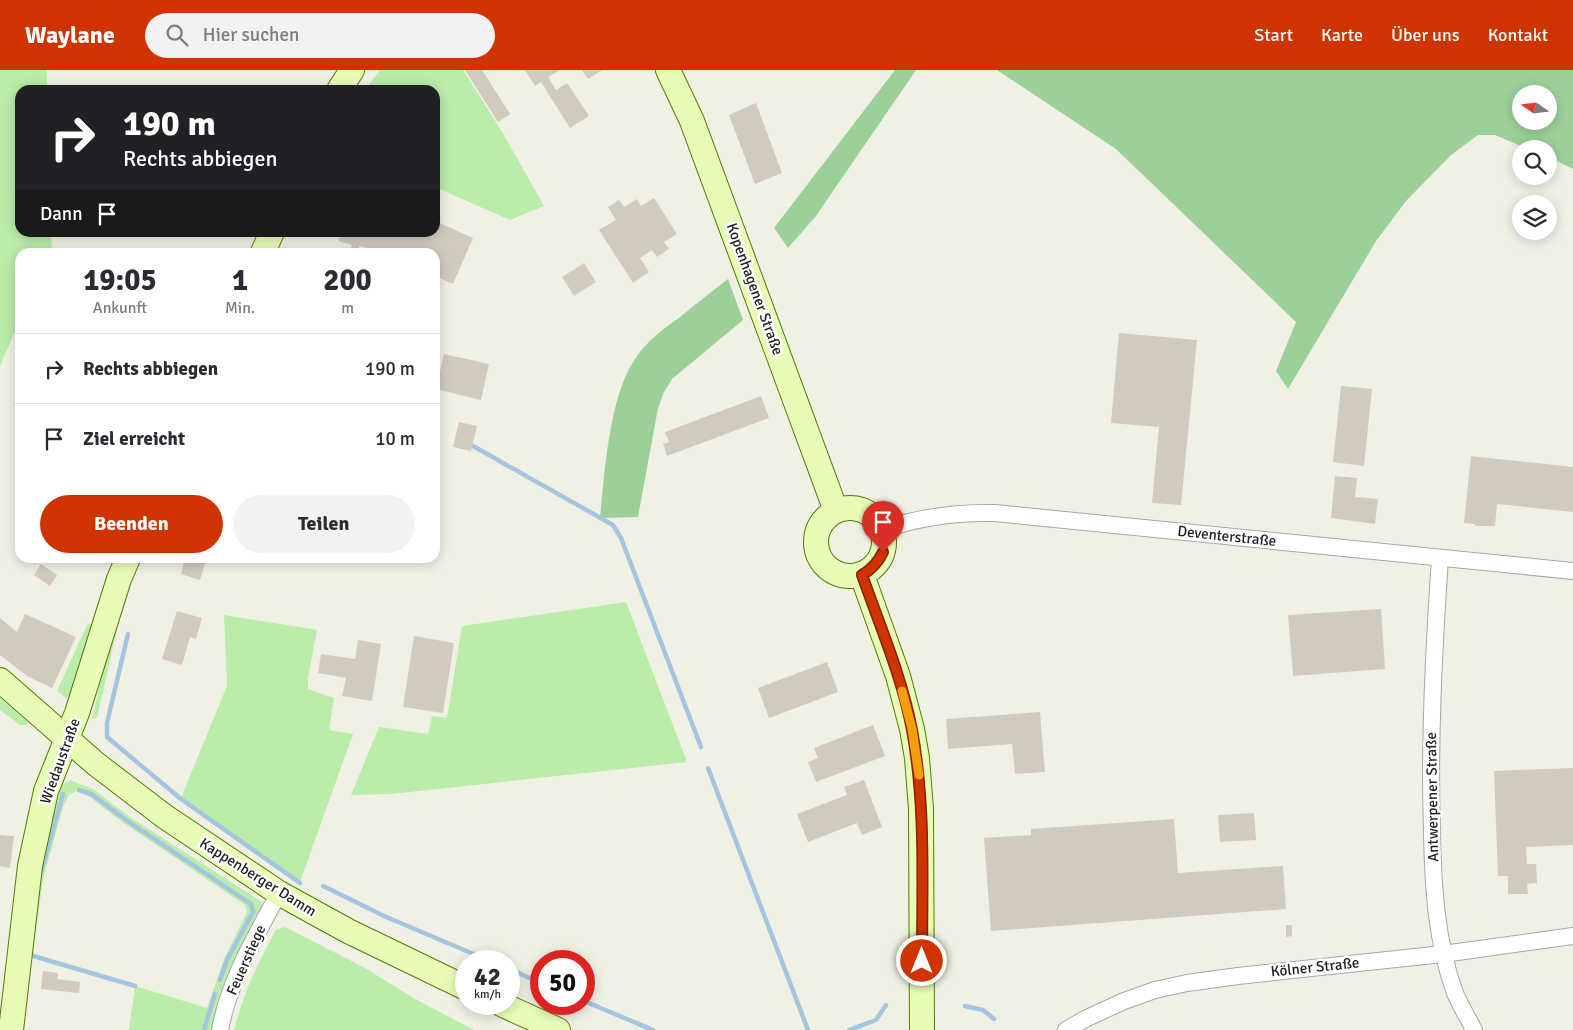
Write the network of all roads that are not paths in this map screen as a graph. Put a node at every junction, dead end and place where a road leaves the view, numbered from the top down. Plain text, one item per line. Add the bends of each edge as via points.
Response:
1 (352, 70) edge
2 (668, 70) edge
3 (342, 85) edge
4 (836, 511) junction
5 (882, 530) junction
6 (1440, 558) junction
7 (126, 563) edge
8 (1573, 571) edge
9 (862, 575) junction
10 (0, 680) edge
11 (66, 740) junction
12 (279, 894) junction
13 (1573, 936) edge
14 (1444, 954) junction
15 (455, 983) edge
16 (520, 1013) edge
17 (11, 1030) edge
18 (220, 1030) edge
19 (558, 1030) edge
20 (922, 1030) edge
21 (1066, 1030) edge
22 (1474, 1030) edge

1 - 3 main road
2 - 4 main road, Kopenhagener Straße via 692,121
4 - 5 main road via 862,510 878,522
4 - 9 main road via 823,520 818,529 815,539 820,561 838,575
5 - 6 street, Deventerstraße via 900,523 950,514 995,513
5 - 9 main road via 883,552 874,566
6 - 8 street, Deventerstraße
6 - 14 street, Antwerpener Straße via 1431,696 1430,799 1436,910
7 - 11 main road, Wiedaustraße
9 - 20 main road via 898,676 917,758 921,809
10 - 11 main road, Kappenberger Damm
11 - 12 main road, Kappenberger Damm via 164,816
11 - 17 main road, Wiedaustraße via 46,791 30,866
12 - 15 main road, Kappenberger Damm
12 - 18 street, Feuerstiege via 233,983
13 - 14 street, Kölner Straße
14 - 21 street, Kölner Straße via 1179,985 1124,1001
14 - 22 street, Antwerpener Straße via 1456,994
16 - 19 main road

